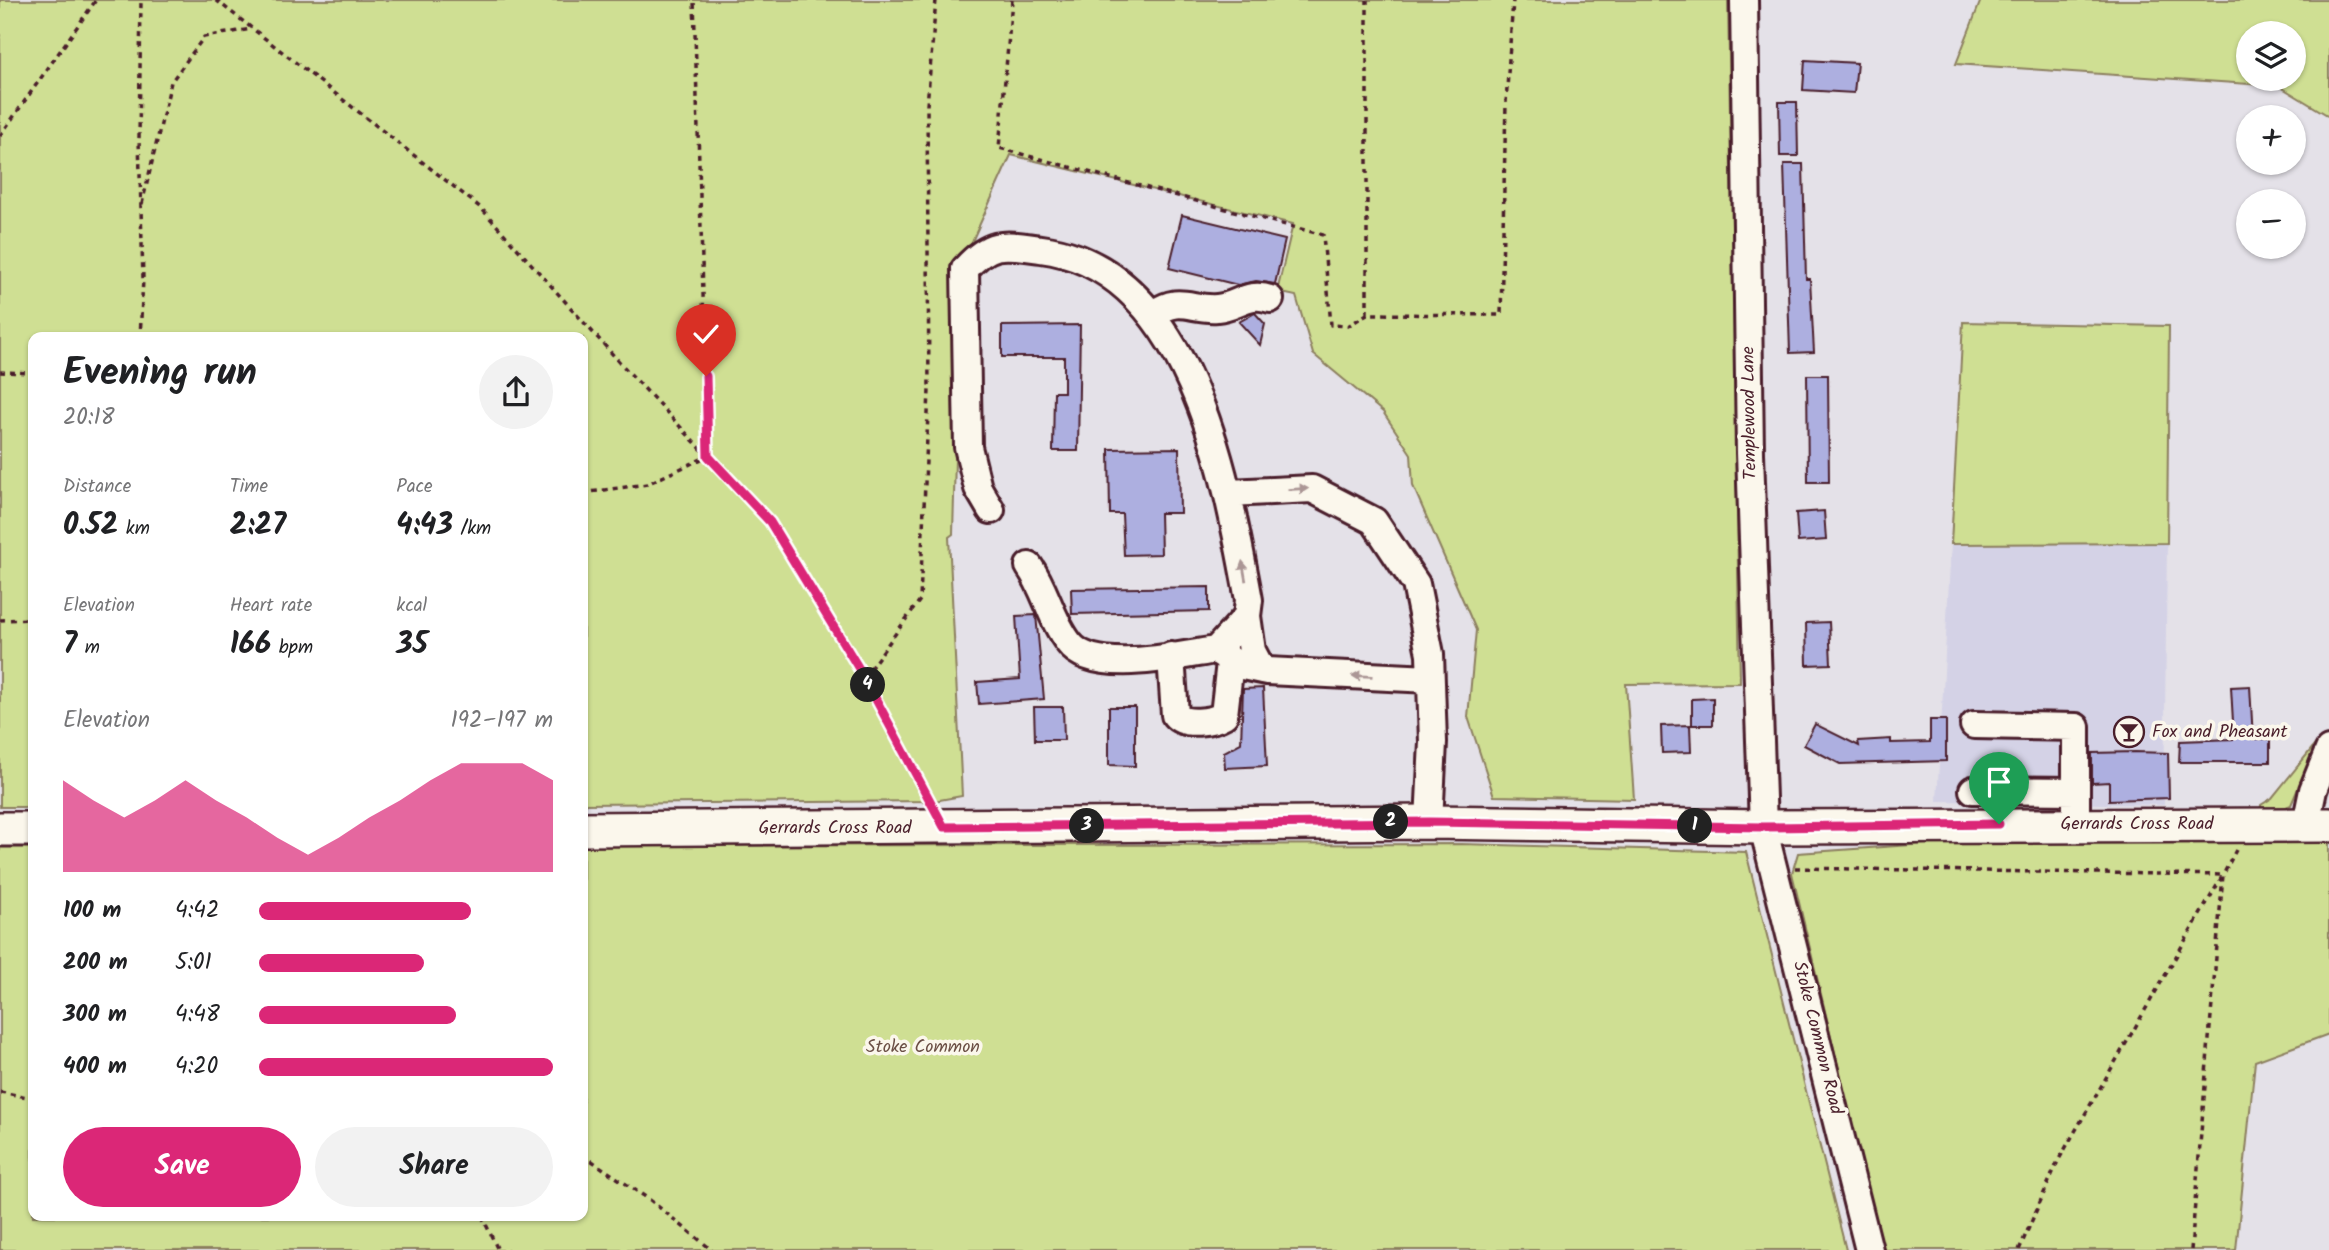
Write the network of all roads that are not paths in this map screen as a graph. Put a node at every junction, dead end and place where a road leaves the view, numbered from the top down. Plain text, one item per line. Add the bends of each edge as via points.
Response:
1 (1744, 0) edge
2 (1270, 299) dead end
3 (1153, 314) junction
4 (1230, 493) junction
5 (991, 510) dead end
6 (1029, 566) dead end
7 (1247, 616) junction
8 (1171, 656) junction
9 (1223, 656) junction
10 (1262, 670) junction
11 (1430, 679) junction
12 (1974, 725) dead end
13 (2329, 750) edge
14 (1973, 790) dead end
15 (2076, 807) junction
16 (1429, 822) junction
17 (2318, 824) edge
18 (1763, 827) junction
19 (0, 829) edge
20 (28, 829) edge
21 (588, 829) edge
22 (1870, 1250) edge

1 - 18 street, Templewood Lane via 1750,453
2 - 3 street via 1257,295 1214,308 1182,302
3 - 4 street via 1203,412
3 - 5 street via 1119,280 1055,251 1001,244 980,252 965,269 968,447 978,488
7 -> 4 street via 1249,600
4 -> 11 street via 1312,489 1374,521 1416,584 1430,654
6 - 8 street via 1068,642 1084,657 1143,660
7 - 9 street
7 - 10 street via 1252,652
8 - 9 street
8 - 9 street via 1175,715 1184,721 1224,715
9 - 10 street
11 -> 10 street
11 - 16 street
12 - 15 street via 2077,727
13 - 17 street via 2313,790
14 - 15 street
15 - 17 main road, Gerrards Cross Road via 2250,824
15 - 18 main road, Gerrards Cross Road
16 - 18 main road, Gerrards Cross Road
16 - 21 main road, Gerrards Cross Road
18 - 22 street, Stoke Common Road
19 - 20 main road

